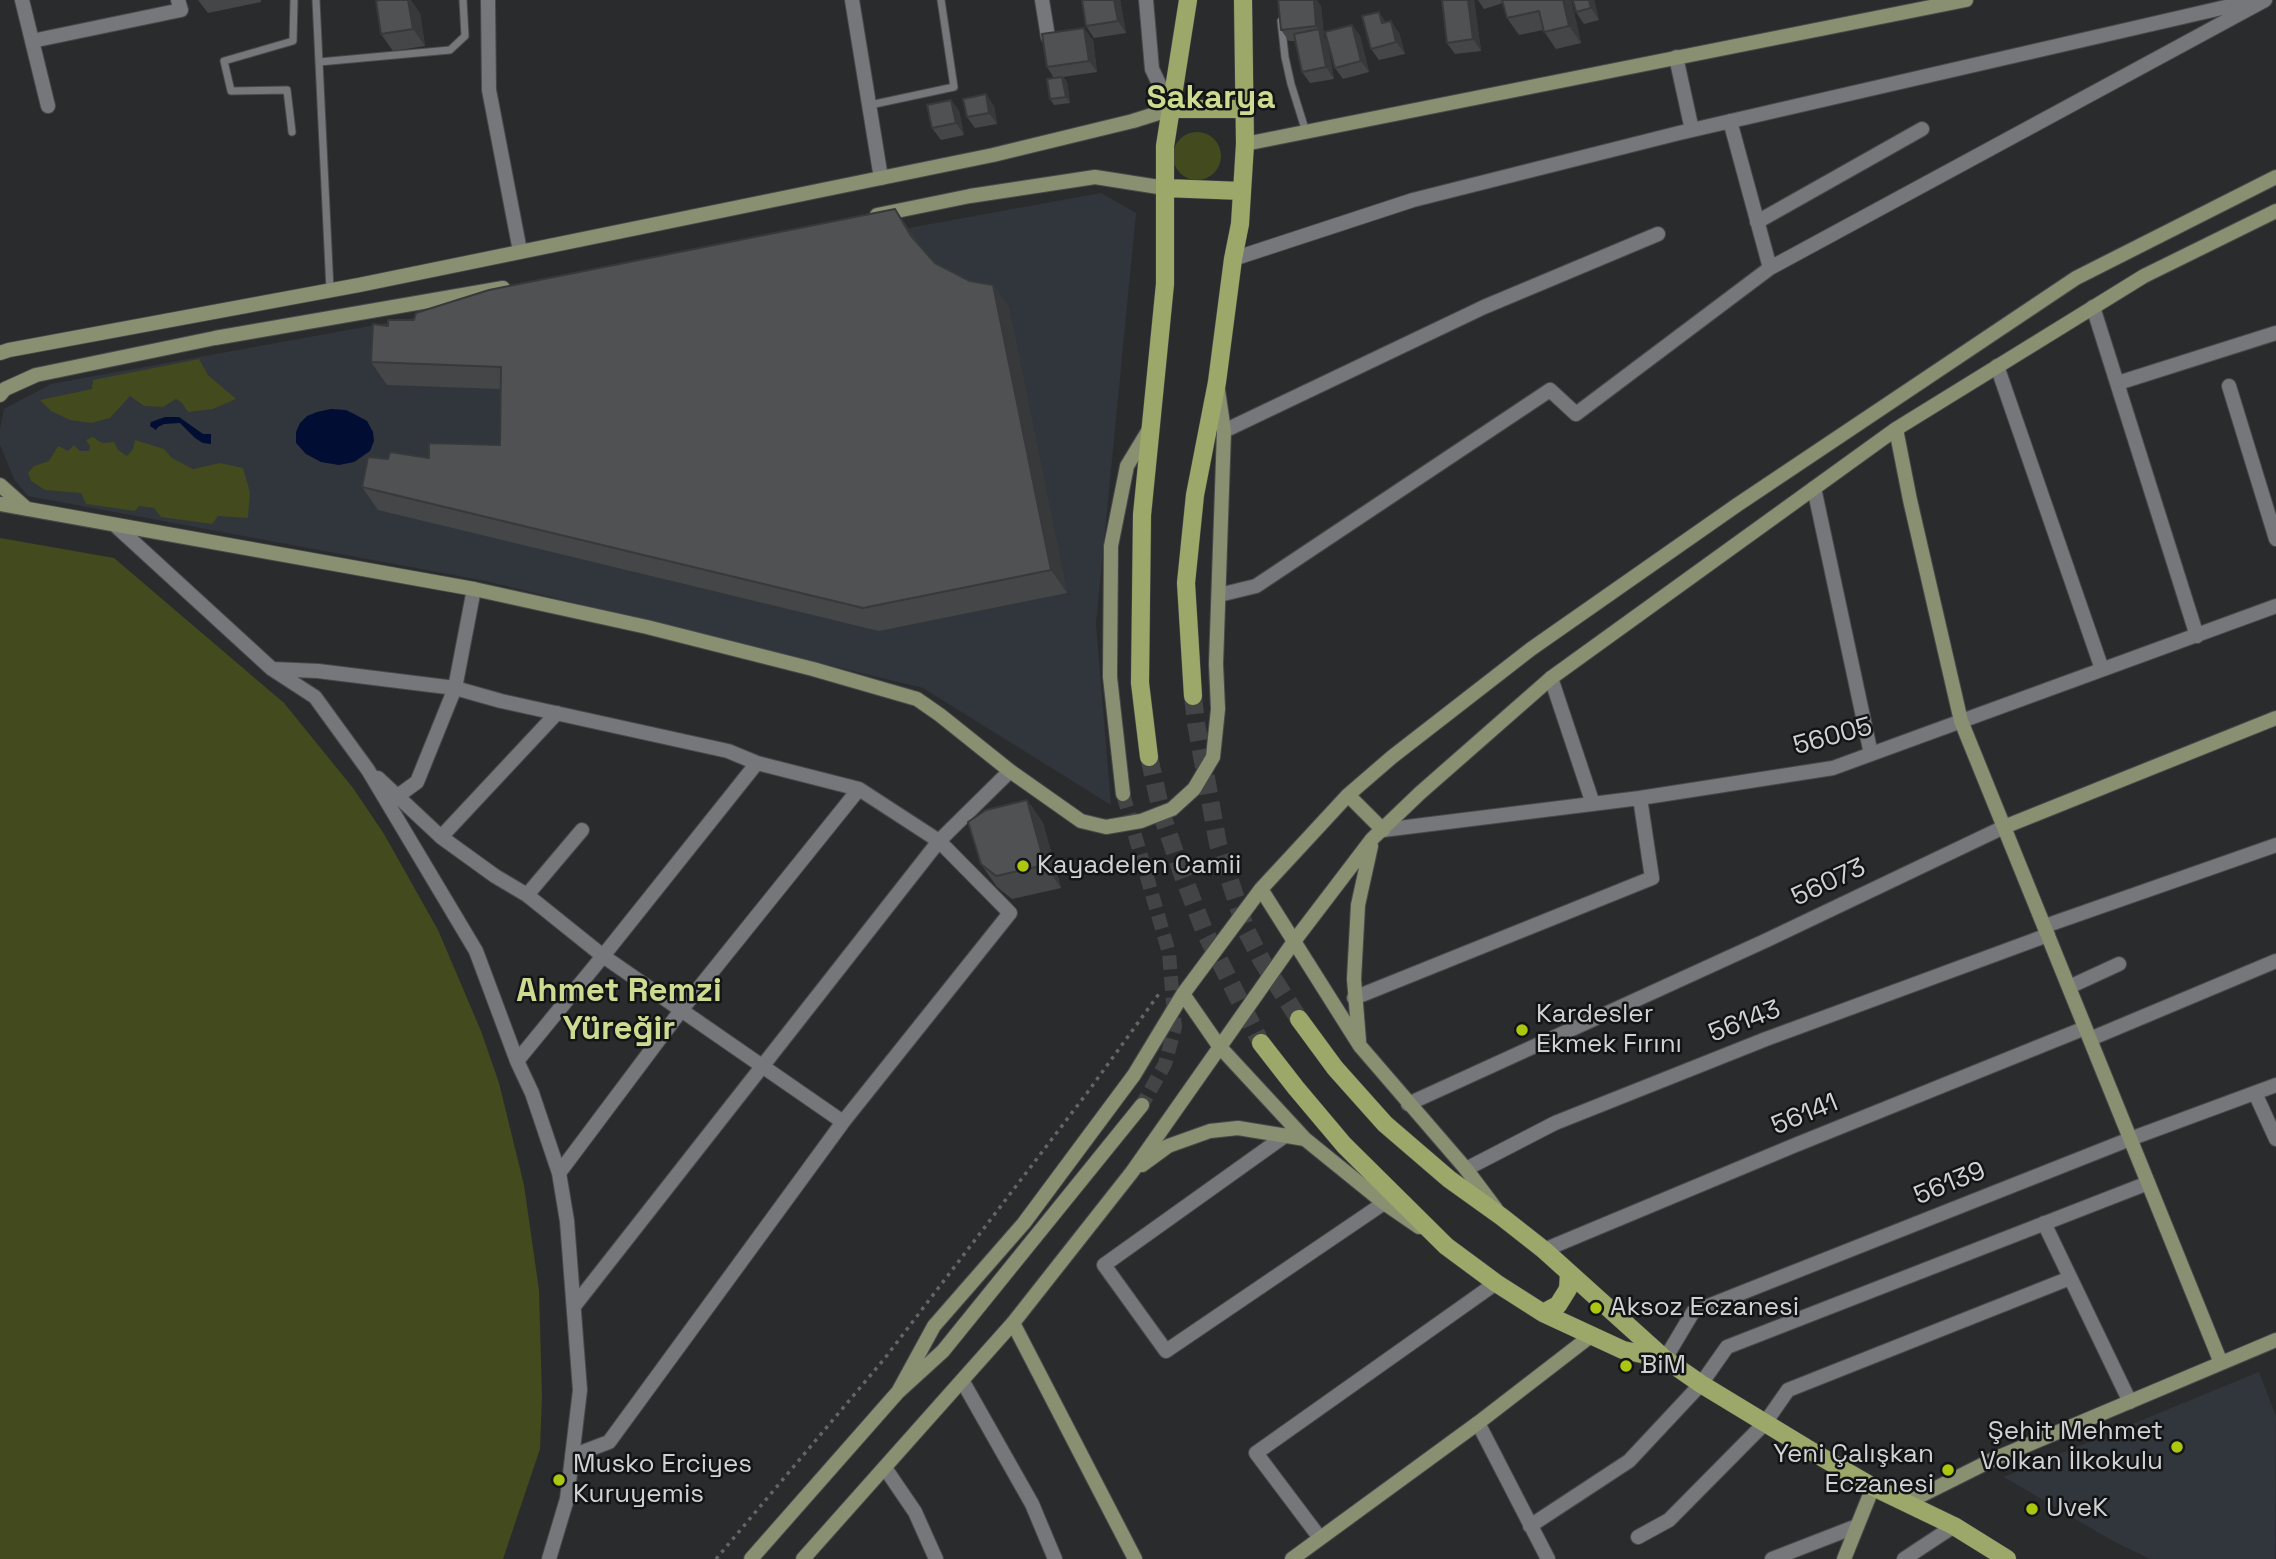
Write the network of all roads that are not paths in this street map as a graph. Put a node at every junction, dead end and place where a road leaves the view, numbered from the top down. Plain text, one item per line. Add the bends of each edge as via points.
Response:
1 (22, 0) edge
2 (178, 0) edge
3 (295, 0) edge
4 (316, 0) edge
5 (463, 0) edge
6 (488, 0) edge
7 (852, 0) edge
8 (941, 0) edge
9 (1042, 0) edge
10 (1146, 0) edge
11 (1188, 0) edge
12 (1244, 0) edge
13 (1966, 0) edge
14 (2257, 0) edge
15 (2265, 0) edge
16 (1281, 7) edge
17 (1048, 37) edge
18 (32, 41) junction
19 (1676, 57) junction
20 (319, 62) junction
21 (869, 105) junction
22 (48, 106) dead end
23 (1171, 108) junction
24 (1245, 108) junction
25 (1730, 121) junction
26 (1923, 129) dead end
27 (1692, 130) junction
28 (292, 132) dead end
29 (1307, 132) junction
30 (1245, 144) junction
31 (2276, 177) edge
32 (881, 178) junction
33 (1165, 188) junction
34 (1242, 191) junction
35 (2276, 211) edge
36 (863, 218) edge
37 (1758, 222) junction
38 (1658, 234) dead end
39 (520, 251) junction
40 (1233, 259) junction
41 (1770, 268) junction
42 (517, 286) edge
43 (330, 290) junction
44 (2093, 307) junction
45 (2276, 333) edge
46 (0, 353) edge
47 (1997, 366) junction
48 (1217, 382) junction
49 (2118, 383) junction
50 (2230, 386) dead end
51 (0, 395) edge
52 (1152, 424) junction
53 (1896, 429) junction
54 (1224, 431) junction
55 (0, 485) edge
56 (1814, 488) junction
57 (0, 504) edge
58 (28, 510) junction
59 (116, 526) junction
60 (2276, 539) edge
61 (474, 589) junction
62 (1219, 595) junction
63 (2276, 606) edge
64 (2197, 636) junction
65 (272, 669) junction
66 (2102, 669) junction
67 (1551, 678) junction
68 (455, 688) junction
69 (1193, 696) tunnel mouth
70 (557, 713) junction
71 (2276, 718) edge
72 (1961, 721) junction
73 (1871, 754) junction
74 (1149, 757) tunnel mouth
75 (757, 763) junction
76 (369, 771) junction
77 (1010, 771) junction
78 (859, 789) junction
79 (1123, 794) tunnel mouth
80 (399, 795) junction
81 (1348, 795) junction
82 (1640, 798) junction
83 (1593, 804) junction
84 (2004, 827) junction
85 (582, 831) dead end
86 (1377, 835) junction
87 (441, 837) junction
88 (939, 841) junction
89 (2276, 845) edge
90 (1261, 889) junction
91 (527, 895) junction
92 (2046, 931) junction
93 (1295, 940) junction
94 (603, 956) junction
95 (2276, 961) edge
96 (2119, 964) dead end
97 (2069, 987) junction
98 (1183, 994) junction
99 (1354, 998) junction
100 (682, 1009) junction
101 (1298, 1019) tunnel mouth
102 (2087, 1034) junction
103 (1261, 1043) tunnel mouth
104 (1219, 1046) junction
105 (1360, 1046) junction
106 (517, 1061) junction
107 (763, 1068) junction
108 (2276, 1085) edge
109 (2255, 1093) junction
110 (1408, 1104) junction
111 (1142, 1105) tunnel mouth
112 (843, 1122) junction
113 (1286, 1135) junction
114 (1305, 1139) junction
115 (2130, 1139) junction
116 (2276, 1139) edge
117 (1466, 1169) junction
118 (1132, 1172) junction
119 (559, 1173) junction
120 (2148, 1183) junction
121 (1384, 1203) junction
122 (1502, 1217) junction
123 (2044, 1223) junction
124 (1446, 1246) junction
125 (1544, 1250) junction
126 (1569, 1273) junction
127 (2070, 1278) junction
128 (1496, 1283) junction
129 (575, 1305) junction
130 (1543, 1313) junction
131 (1013, 1323) junction
132 (1592, 1335) junction
133 (2276, 1340) edge
134 (1665, 1359) junction
135 (2221, 1363) junction
136 (963, 1382) junction
137 (1701, 1384) junction
138 (898, 1392) junction
139 (2130, 1402) junction
140 (1478, 1423) junction
141 (1765, 1423) junction
142 (572, 1456) junction
143 (885, 1468) junction
144 (1874, 1487) junction
145 (1906, 1503) junction
146 (1530, 1526) junction
147 (1857, 1526) junction
148 (1954, 1526) junction
149 (1638, 1537) dead end
150 (1320, 1538) junction
151 (549, 1559) edge
152 (751, 1559) edge
153 (804, 1559) edge
154 (936, 1559) edge
155 (1055, 1559) edge
156 (1135, 1559) edge
157 (1292, 1559) edge
158 (1548, 1559) edge
159 (1772, 1559) edge
160 (1844, 1559) edge
161 (1904, 1559) edge
162 (2007, 1559) edge

1 - 18 street
2 - 18 street via 181,10
3 - 28 lane via 293,41 224,61 230,91 287,90
4 - 20 lane
5 - 20 lane via 465,36 450,50
6 - 39 street via 489,90
7 - 21 street
8 - 21 lane via 954,87
9 - 17 street
10 - 23 street via 1152,69
11 - 23 main road
12 - 24 main road
13 - 19 main road
14 - 25 street
15 - 41 street
16 - 29 lane via 1285,57
18 - 22 street
19 - 27 street
19 - 29 main road
20 - 43 lane
21 - 32 street
23 - 24 main road
23 - 32 main road via 1108,128
23 - 33 main road
24 - 30 main road
25 - 27 street
25 - 37 street
26 - 37 street
27 - 40 street via 1413,200
29 - 30 main road
30 - 34 main road
31 - 81 main road via 2076,278 1531,649
32 - 39 main road
33 - 34 main road
33 - 36 main road via 1095,177
33 - 52 main road via 1165,284
34 - 40 main road
35 - 44 main road via 2144,276
37 - 41 street
38 - 54 street via 1484,307
39 - 43 main road
40 - 48 main road
41 - 62 street via 1576,414 1550,390 1256,586
42 - 51 main road via 49,372
43 - 46 main road
44 - 47 main road
44 - 49 street
45 - 49 street
47 - 53 main road
47 - 66 street
48 - 54 main road
48 - 69 main road via 1195,495 1186,583
49 - 64 street
50 - 60 street
52 - 74 main road via 1142,515 1140,683
52 - 79 main road via 1127,466 1111,546 1110,677
53 - 56 main road
53 - 72 main road
54 - 62 main road
55 - 58 main road
56 - 67 main road
56 - 73 street
57 - 58 main road
58 - 59 main road
59 - 61 main road
59 - 65 street
61 - 68 street
61 - 77 main road via 647,627 917,699
62 - 77 main road via 1213,757 1194,789 1172,808 1141,821 1106,827 1081,821
63 - 64 street, 56005
64 - 66 street, 56005
65 - 68 street
65 - 76 street via 314,697
66 - 72 street, 56005
67 - 83 street
67 - 86 main road
68 - 70 street
68 - 80 street via 417,782
70 - 75 street via 729,751
70 - 87 street
71 - 84 main road, 56073
72 - 73 street, 56005
72 - 84 main road
73 - 82 street, 56005 via 1833,768
75 - 78 street
75 - 94 street
76 - 80 street
76 - 106 street via 476,951
77 - 88 street
78 - 88 street
78 - 100 street
80 - 87 street
81 - 86 main road
81 - 90 main road
82 - 83 street, 56005
82 - 99 street via 1652,878
83 - 86 street, 56005
84 - 92 main road
84 - 110 street, 56073
85 - 91 street
86 - 93 main road
86 - 99 main road via 1358,905
87 - 91 street
88 - 107 street
88 - 112 street via 1010,913
89 - 92 street, 56143
90 - 93 main road
90 - 98 main road
91 - 94 street
92 - 97 main road
92 - 117 street, 56143 via 1555,1122
93 - 104 main road
93 - 105 main road
94 - 100 street
94 - 106 street
95 - 102 street, 56141
96 - 97 street
97 - 102 main road
98 - 104 main road
98 - 138 main road via 1134,1075 1024,1223 934,1326
99 - 105 main road
100 - 107 street
100 - 119 street
101 - 122 main road via 1385,1125 1448,1179
102 - 115 main road
102 - 125 street, 56141 via 1793,1146
103 - 124 main road via 1345,1145
104 - 114 main road
104 - 118 main road
105 - 110 main road
106 - 119 street
107 - 112 street
107 - 129 street
108 - 109 street, 56139
109 - 115 street, 56139
109 - 116 street
110 - 117 main road
111 - 138 main road via 943,1351
112 - 142 street via 609,1442
113 - 114 main road
113 - 118 main road via 1238,1128 1210,1131 1168,1146
113 - 121 street via 1104,1265 1166,1351
114 - 121 main road
115 - 120 main road
115 - 134 street, 56139 via 1693,1312
117 - 122 main road
118 - 131 main road
119 - 129 street
120 - 123 street
120 - 135 main road
121 - 124 main road
122 - 125 main road
123 - 127 street
123 - 137 street via 1727,1347
124 - 128 main road
125 - 126 main road
126 - 130 main road via 1568,1289 1558,1305
126 - 134 main road
127 - 139 street
127 - 141 street via 1788,1390
128 - 130 main road
128 - 150 street via 1256,1453
129 - 142 street via 580,1390
130 - 132 main road
131 - 136 main road
131 - 156 main road
132 - 134 main road via 1623,1350
132 - 140 main road
133 - 135 main road
134 - 137 main road
135 - 139 main road
136 - 143 main road
136 - 155 street via 1032,1504
137 - 141 main road
137 - 146 street via 1629,1461
138 - 152 main road
139 - 145 main road via 1994,1459
140 - 146 street
140 - 150 main road
141 - 144 main road
141 - 149 street via 1669,1520
142 - 151 street via 567,1499
143 - 153 main road
143 - 154 street via 915,1512
144 - 145 main road
144 - 147 main road
145 - 148 main road
146 - 158 street
147 - 159 street
147 - 160 main road
148 - 161 street
148 - 162 main road
150 - 157 main road

